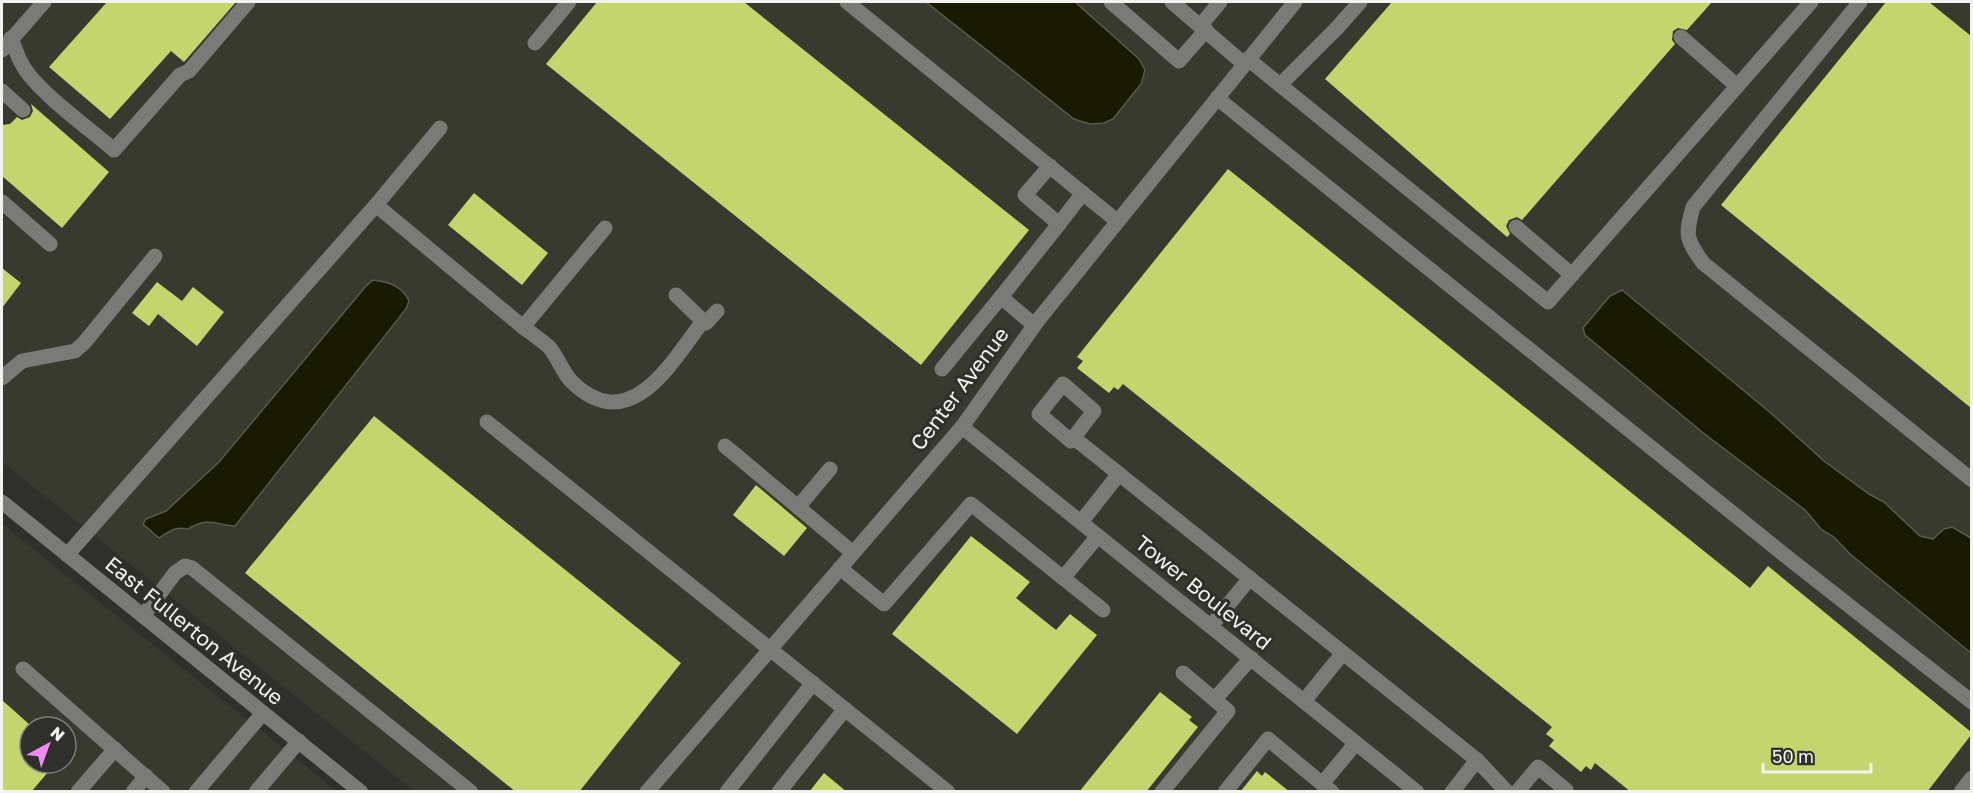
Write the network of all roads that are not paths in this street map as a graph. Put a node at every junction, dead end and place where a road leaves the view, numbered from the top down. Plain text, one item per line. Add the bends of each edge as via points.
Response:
1 (44, 2) edge
2 (248, 2) edge
3 (569, 2) edge
4 (848, 2) edge
5 (1111, 2) edge
6 (1172, 2) edge
7 (1220, 2) edge
8 (1295, 2) edge
9 (1360, 2) edge
10 (1811, 2) edge
11 (1860, 2) edge
12 (1203, 28) junction
13 (1681, 37) dead end
14 (535, 43) dead end
15 (6, 44) edge
16 (1246, 61) junction
17 (1280, 85) junction
18 (1737, 86) junction
19 (2, 91) edge
20 (1217, 98) junction
21 (23, 110) dead end
22 (440, 128) dead end
23 (1050, 166) junction
24 (1083, 193) junction
25 (2, 202) edge
26 (376, 205) junction
27 (1117, 221) junction
28 (1059, 224) junction
29 (1516, 226) dead end
30 (605, 228) dead end
31 (50, 244) dead end
32 (155, 256) dead end
33 (1572, 275) junction
34 (676, 295) dead end
35 (1001, 297) junction
36 (717, 311) dead end
37 (703, 321) junction
38 (1034, 325) junction
39 (523, 327) junction
40 (942, 369) dead end
41 (2, 378) edge
42 (487, 422) dead end
43 (962, 427) junction
44 (1074, 438) dead end
45 (725, 446) dead end
46 (830, 469) dead end
47 (1119, 474) junction
48 (1971, 480) edge
49 (2, 504) edge
50 (798, 507) junction
51 (1081, 522) junction
52 (1098, 536) junction
53 (853, 553) junction
54 (67, 555) junction
55 (840, 568) junction
56 (1063, 578) junction
57 (1250, 578) junction
58 (1103, 610) dead end
59 (143, 616) junction
60 (1211, 627) junction
61 (771, 649) junction
62 (1343, 653) junction
63 (1251, 658) junction
64 (23, 669) dead end
65 (1183, 673) dead end
66 (813, 683) junction
67 (1215, 699) junction
68 (1304, 701) junction
69 (1971, 702) edge
70 (844, 709) junction
71 (263, 713) junction
72 (298, 741) junction
73 (1356, 743) junction
74 (115, 749) junction
75 (1477, 760) junction
76 (146, 776) junction
77 (1971, 778) edge
78 (1327, 788) edge
79 (262, 789) edge
80 (78, 792) edge
81 (133, 792) edge
82 (163, 792) edge
83 (196, 792) edge
84 (361, 792) edge
85 (471, 792) edge
86 (647, 792) edge
87 (727, 792) edge
88 (779, 792) edge
89 (948, 792) edge
90 (1162, 792) edge
91 (1225, 792) edge
92 (1417, 792) edge
93 (1452, 792) edge
94 (1507, 792) edge
95 (1517, 792) edge
96 (1565, 792) edge
97 (1961, 792) edge

1 - 15 street
2 - 15 street via 114,150 44,90
3 - 14 street
4 - 23 street
5 - 12 street via 1179,61
6 - 12 street
7 - 12 street
8 - 16 street, Center Avenue
9 - 17 street
10 - 18 street
11 - 48 street via 1693,207 1689,243 1703,263
12 - 16 street
13 - 18 street
16 - 17 street
16 - 20 street, Center Avenue
17 - 33 street via 1548,302
18 - 33 street
19 - 21 street
20 - 27 street, Center Avenue
20 - 69 street
22 - 26 street
23 - 24 street
23 - 28 street via 1025,195
24 - 27 street
24 - 28 street
25 - 31 street
26 - 39 street
26 - 54 street
27 - 38 street, Center Avenue
28 - 35 street
29 - 33 street
30 - 39 street
32 - 41 street via 75,351 22,361
34 - 37 street
35 - 38 street
35 - 40 street
36 - 37 street via 706,323
37 - 39 street via 644,392 618,403 604,402 573,383 550,348
38 - 43 street, Center Avenue
42 - 61 street
43 - 51 street, Tower Boulevard
43 - 53 street, Center Avenue
44 - 47 street
45 - 50 street
46 - 50 street
47 - 51 street
47 - 57 street
49 - 54 street, East Fullerton Avenue
50 - 53 street
51 - 52 street, Tower Boulevard
52 - 56 street
52 - 60 street, Tower Boulevard
53 - 55 street, Center Avenue
54 - 59 street, East Fullerton Avenue
55 - 56 street via 884,604 971,504
55 - 61 street, Center Avenue
56 - 58 street
57 - 60 street
57 - 62 street
59 - 71 street, East Fullerton Avenue
59 - 85 street via 175,573 185,566 192,568
60 - 63 street, Tower Boulevard
61 - 66 street
61 - 86 street, Center Avenue
62 - 68 street
62 - 75 street
63 - 67 street
63 - 68 street, Tower Boulevard
64 - 74 street
65 - 67 street
66 - 70 street
66 - 87 street
67 - 90 street via 1228,711
68 - 73 street, Tower Boulevard
70 - 88 street
70 - 89 street
71 - 72 street, East Fullerton Avenue
71 - 83 street
72 - 79 street
72 - 84 street, East Fullerton Avenue
73 - 78 street
73 - 92 street, Tower Boulevard
74 - 76 street
74 - 80 street
75 - 93 street
75 - 94 street
76 - 81 street
76 - 82 street
77 - 97 street
78 - 91 street via 1268,739
95 - 96 street via 1538,767

